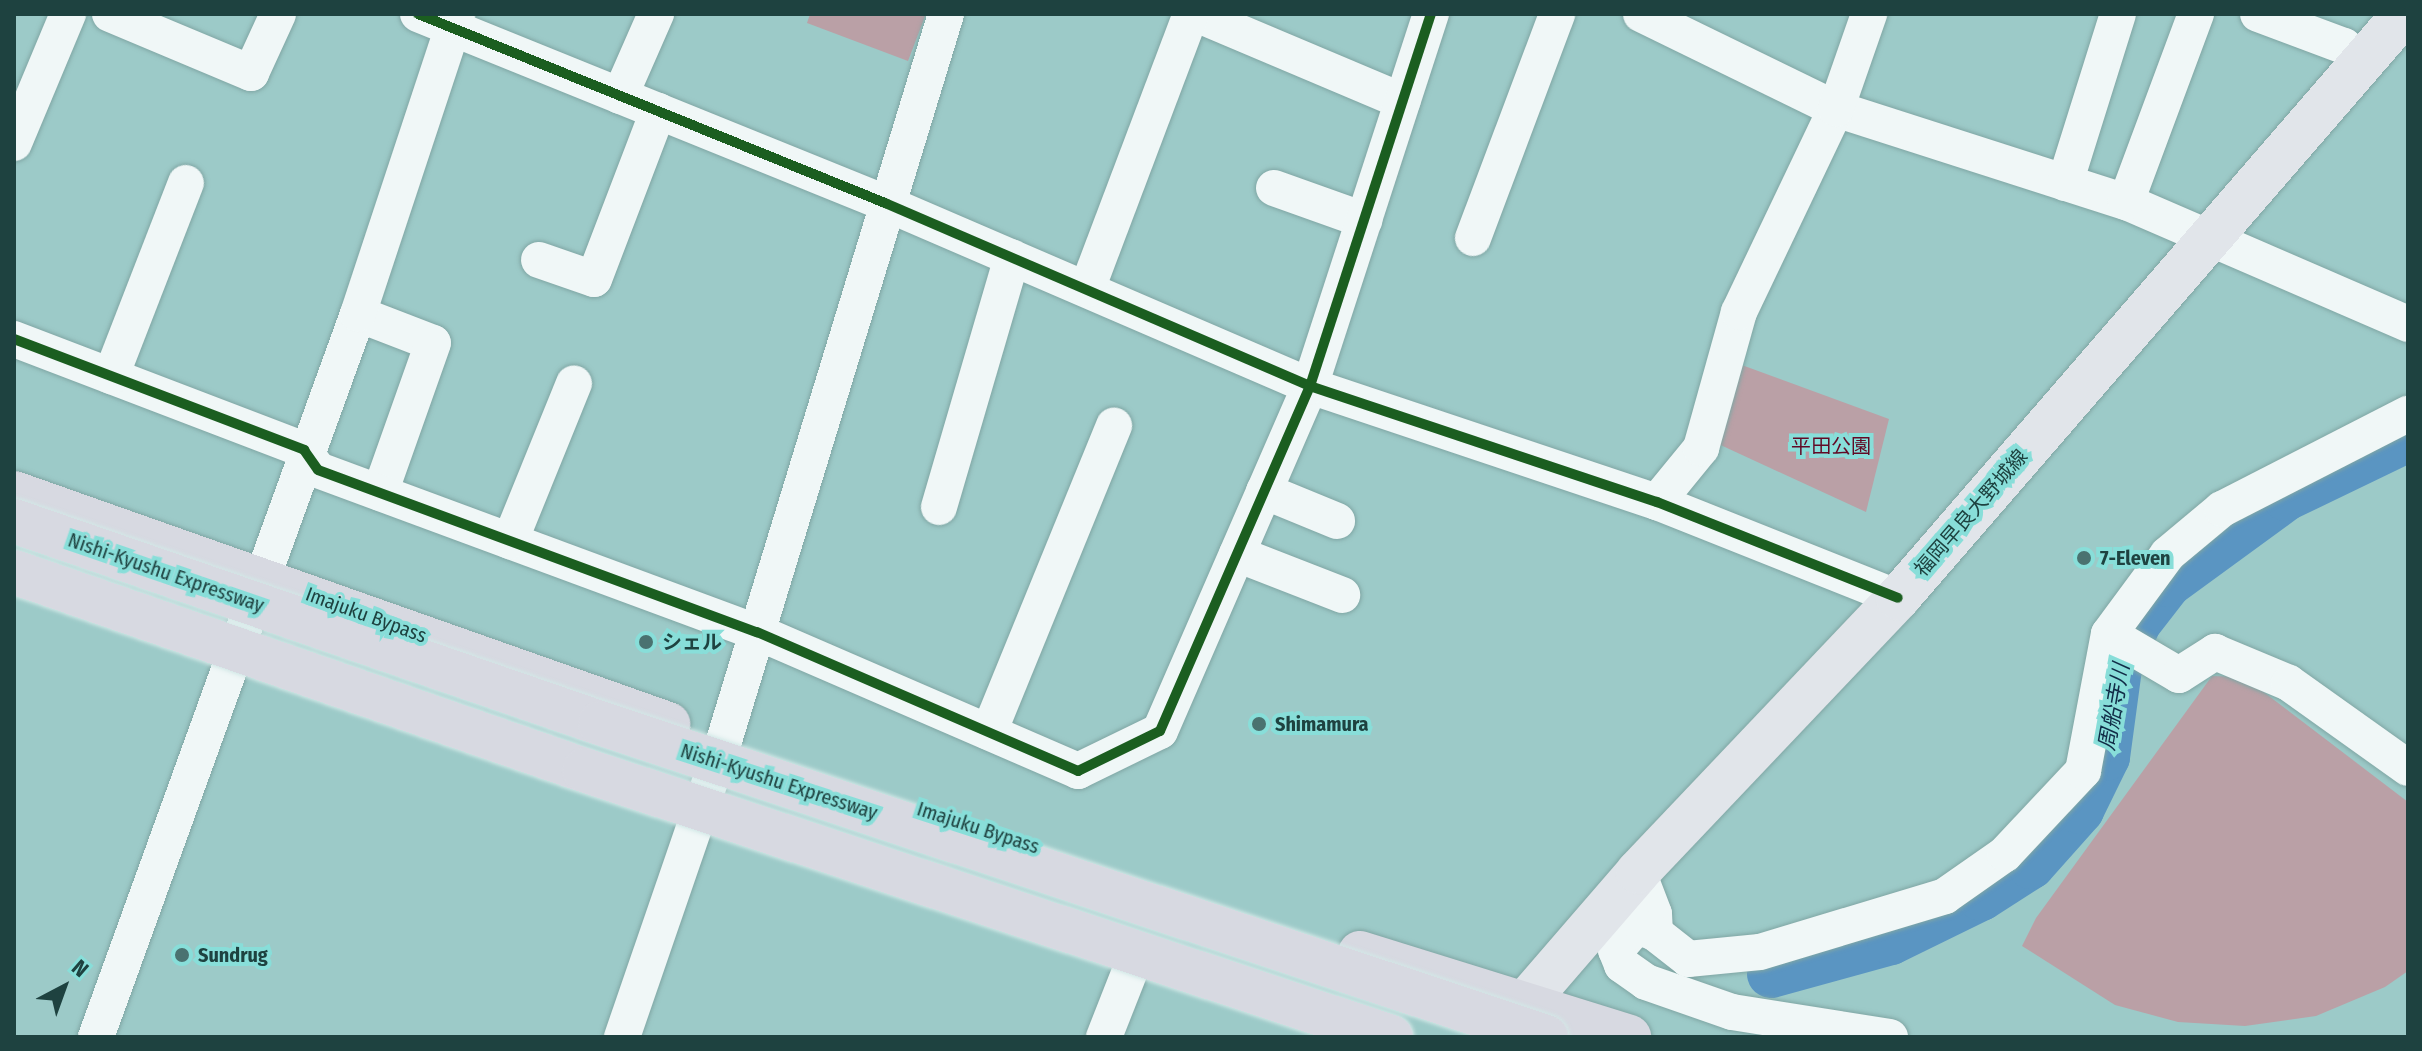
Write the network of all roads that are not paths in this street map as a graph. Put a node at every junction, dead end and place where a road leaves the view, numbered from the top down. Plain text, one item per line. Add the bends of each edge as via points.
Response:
1 (68, 14) edge
2 (110, 14) edge
3 (278, 14) edge
4 (418, 14) edge
5 (656, 14) edge
6 (946, 14) edge
7 (1194, 14) edge
8 (1431, 14) edge
9 (1557, 14) edge
10 (1641, 14) edge
11 (1869, 14) edge
12 (2118, 14) edge
13 (2196, 14) edge
14 (2258, 14) edge
15 (2404, 14) edge
16 (454, 21) edge
17 (2362, 61) junction
18 (620, 96) junction
19 (1402, 101) junction
20 (1836, 109) junction
21 (658, 111) junction
22 (14, 143) edge
23 (186, 183) dead end
24 (2065, 183) junction
25 (1274, 188) dead end
26 (2126, 202) junction
27 (885, 203) junction
28 (1364, 220) junction
29 (2210, 237) junction
30 (1473, 238) dead end
31 (1012, 257) junction
32 (539, 260) dead end
33 (1087, 289) junction
34 (358, 314) junction
35 (2408, 324) edge
36 (14, 339) edge
37 (111, 376) junction
38 (574, 383) dead end
39 (1310, 386) junction
40 (2408, 414) edge
41 (1114, 426) dead end
42 (304, 450) junction
43 (1264, 491) junction
44 (14, 493) edge
45 (380, 493) junction
46 (1657, 502) junction
47 (939, 507) dead end
48 (14, 521) edge
49 (1337, 521) dead end
50 (510, 541) junction
51 (1237, 554) junction
52 (14, 572) edge
53 (260, 577) junction
54 (14, 585) edge
55 (1342, 595) dead end
56 (1898, 598) junction
57 (757, 632) junction
58 (2109, 634) junction
59 (230, 659) junction
60 (989, 732) junction
61 (723, 744) junction
62 (2408, 768) edge
63 (698, 823) junction
64 (1638, 872) junction
65 (1655, 933) junction
66 (1130, 971) junction
67 (1522, 1026) edge
68 (96, 1037) edge
69 (622, 1037) edge
70 (1104, 1037) edge
71 (1327, 1037) edge
72 (1391, 1037) edge
73 (1629, 1037) edge
74 (1890, 1037) edge

1 - 22 street
2 - 3 street via 251,73
4 - 16 street
5 - 18 street
6 - 27 street
7 - 19 street
7 - 33 street
8 - 19 street
9 - 30 street
10 - 20 street
11 - 20 street
12 - 24 street
13 - 26 street
14 - 17 street via 2344,46
15 - 17 main road, 福岡早良大野城線
16 - 18 street
16 - 34 street
17 - 29 main road, 福岡早良大野城線
18 - 21 street
19 - 28 street
20 - 24 street
20 - 46 street via 1739,312 1701,448
21 - 27 street
21 - 32 street via 594,279
23 - 37 street
24 - 26 street
25 - 28 street
26 - 29 street
27 - 31 street
27 - 57 street
28 - 39 street
29 - 35 street
29 - 56 main road, 福岡早良大野城線
31 - 33 street
31 - 47 street
33 - 39 street
34 - 42 street
34 - 45 street via 433,343
36 - 37 street
37 - 42 street
38 - 50 street
39 - 43 street
39 - 46 street
40 - 58 street via 2222,509 2168,554
41 - 60 street
42 - 45 street via 318,470
42 - 53 street
43 - 49 street
43 - 51 street
44 - 53 highway, Imajuku Bypass
45 - 50 street
46 - 56 street
48 - 67 highway, Nishi-Kyushu Expressway, bridge via 600,723
50 - 57 street
51 - 55 street
51 - 60 street via 1160,731 1078,771
52 - 72 highway, bridge via 584,770
53 - 59 street
53 - 61 highway, Imajuku Bypass
54 - 59 highway
56 - 64 main road, 福岡早良大野城線
57 - 60 street
57 - 61 street
58 - 62 street via 2179,675 2215,652 2289,683
58 - 65 street via 2083,771 2005,854 1945,896 1760,952 1688,959
59 - 63 highway
59 - 68 street
61 - 63 street
61 - 67 highway, Imajuku Bypass
63 - 66 highway
63 - 69 street
64 - 65 street via 1654,914
64 - 67 main road, 福岡早良大野城線
65 - 74 street via 1637,926 1616,950 1622,965 1646,982 1732,1012
66 - 70 street
66 - 71 highway
67 - 73 highway, Imajuku Bypass

